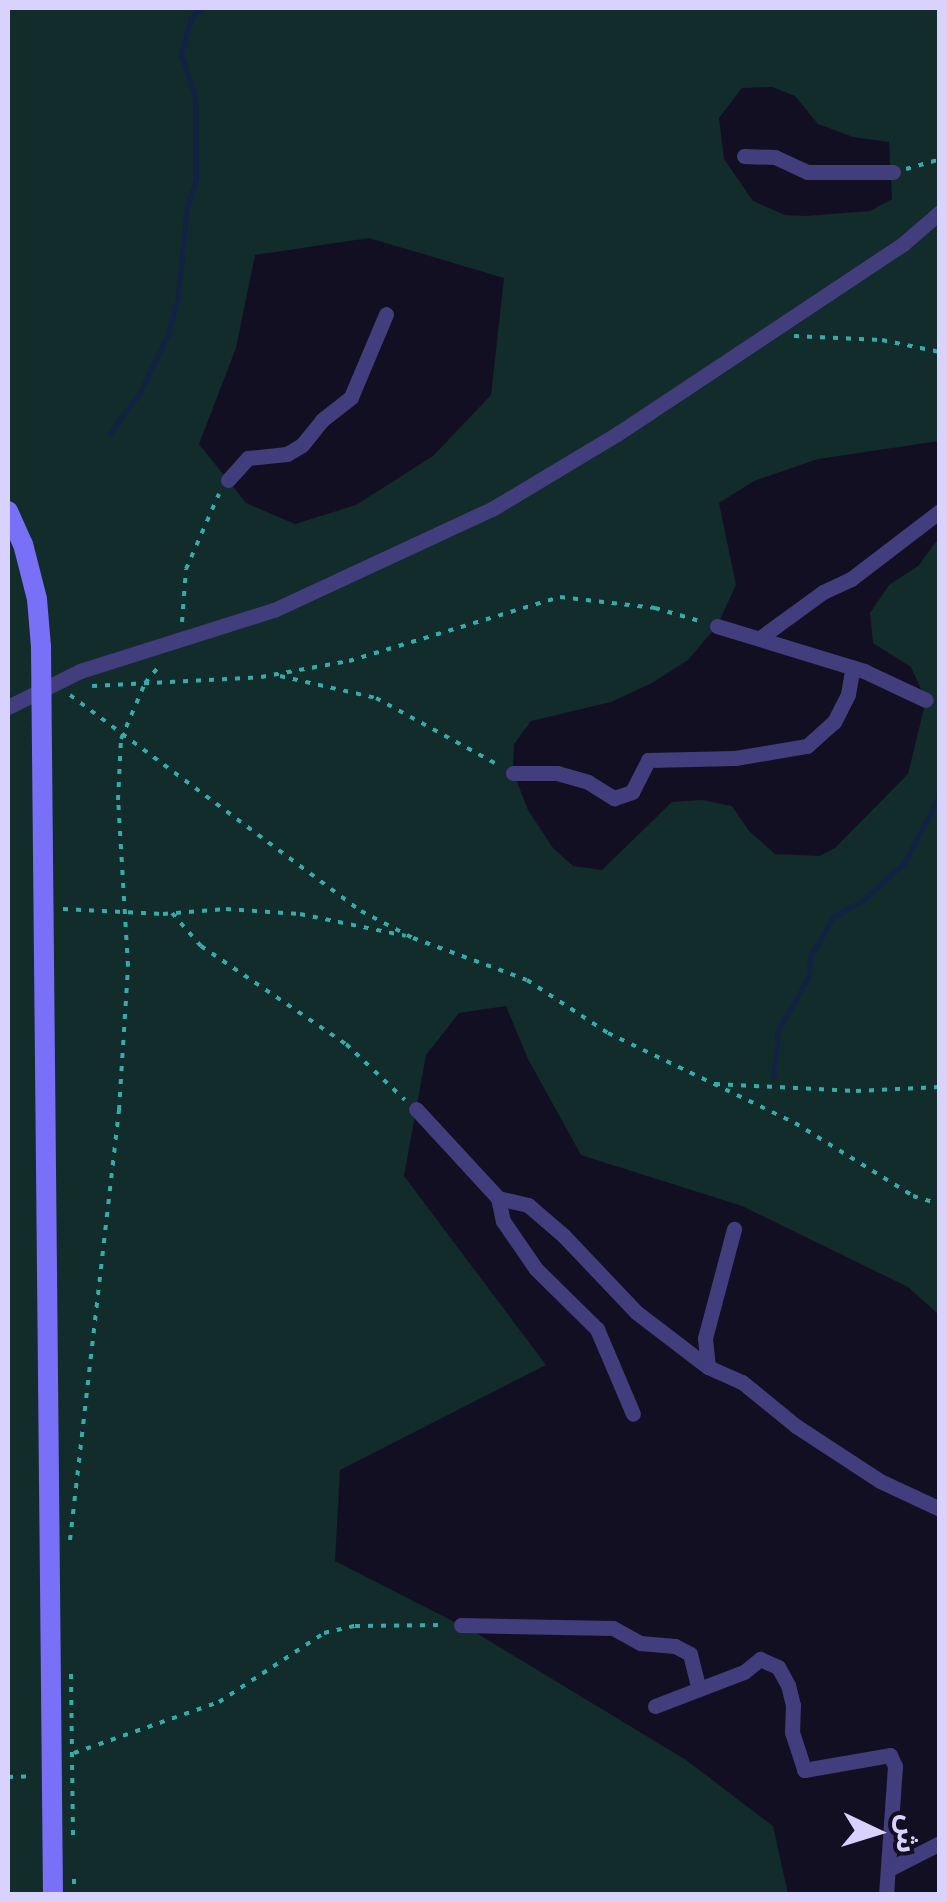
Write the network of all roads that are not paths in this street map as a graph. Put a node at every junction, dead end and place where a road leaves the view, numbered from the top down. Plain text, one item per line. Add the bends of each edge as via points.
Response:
1 (744, 156) dead end
2 (894, 172) road end
3 (940, 212) edge
4 (386, 314) dead end
5 (228, 480) road end
6 (8, 511) edge
7 (940, 511) edge
8 (717, 626) road end
9 (760, 638) junction
10 (853, 668) junction
11 (47, 688) junction
12 (926, 700) dead end
13 (8, 707) edge
14 (513, 772) road end
15 (416, 1109) road end
16 (498, 1198) junction
17 (734, 1229) dead end
18 (708, 1367) junction
19 (633, 1414) dead end
20 (940, 1509) edge
21 (462, 1626) road end
22 (699, 1689) junction
23 (655, 1706) dead end
24 (940, 1843) edge
25 (891, 1868) junction
26 (54, 1894) edge
27 (886, 1894) edge

1 - 2 street via 774,157 807,172
3 - 11 street via 903,244 617,434 492,509 274,610
4 - 5 street via 351,396 302,445 287,454 248,458
6 - 11 main road via 37,599
7 - 9 street
8 - 9 street
9 - 10 street
10 - 12 street
10 - 14 street via 834,722 807,746 734,758 648,760 632,792 614,798 557,773
11 - 13 street
11 - 26 main road
15 - 16 street
16 - 18 street via 528,1205 636,1312
16 - 19 street via 521,1249 597,1330
17 - 18 street via 706,1338
18 - 20 street via 742,1382 880,1481
21 - 22 street via 613,1628 640,1643 690,1654
22 - 23 street
22 - 25 street via 760,1659 778,1667 788,1685 804,1770 890,1754
24 - 25 street
25 - 27 street

